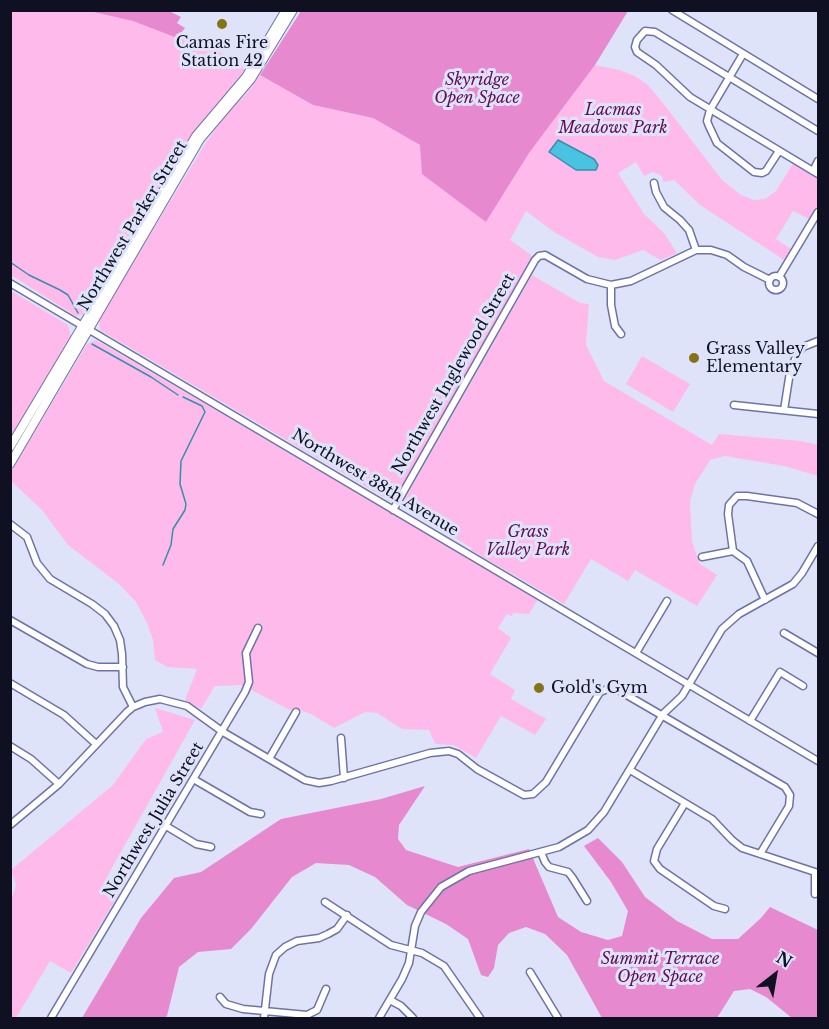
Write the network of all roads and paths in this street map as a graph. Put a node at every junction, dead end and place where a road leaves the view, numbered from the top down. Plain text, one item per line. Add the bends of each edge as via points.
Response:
1 (286, 10) edge
2 (293, 10) edge
3 (672, 10) edge
4 (743, 54) junction
5 (729, 77) junction
6 (819, 99) edge
7 (710, 110) junction
8 (819, 130) edge
9 (779, 151) junction
10 (819, 161) edge
11 (816, 172) edge
12 (654, 183) dead end
13 (819, 212) edge
14 (696, 250) junction
15 (779, 277) junction
16 (770, 280) junction
17 (10, 283) edge
18 (611, 285) junction
19 (85, 328) junction
20 (621, 334) dead end
21 (819, 341) edge
22 (734, 405) dead end
23 (784, 410) junction
24 (819, 414) edge
25 (10, 447) edge
26 (10, 464) edge
27 (393, 510) junction
28 (819, 514) edge
29 (11, 526) edge
30 (819, 546) edge
31 (733, 551) junction
32 (702, 557) dead end
33 (765, 600) junction
34 (667, 601) dead end
35 (10, 620) edge
36 (258, 628) dead end
37 (784, 633) dead end
38 (636, 653) junction
39 (819, 653) edge
40 (123, 667) junction
41 (10, 683) edge
42 (689, 684) junction
43 (803, 686) dead end
44 (133, 707) junction
45 (296, 712) dead end
46 (663, 714) junction
47 (750, 721) junction
48 (223, 732) junction
49 (341, 738) dead end
50 (96, 744) junction
51 (10, 746) edge
52 (269, 759) junction
53 (819, 761) edge
54 (630, 770) junction
55 (344, 778) junction
56 (195, 780) junction
57 (59, 784) junction
58 (685, 803) junction
59 (261, 814) dead end
60 (10, 825) edge
61 (166, 826) junction
62 (211, 847) dead end
63 (542, 852) junction
64 (760, 854) junction
65 (817, 873) edge
66 (815, 894) dead end
67 (587, 901) dead end
68 (326, 902) dead end
69 (725, 909) dead end
70 (347, 915) junction
71 (411, 951) junction
72 (530, 972) dead end
73 (327, 989) dead end
74 (220, 998) dead end
75 (390, 1000) junction
76 (265, 1011) junction
77 (51, 1018) edge
78 (264, 1018) edge
79 (379, 1018) edge
80 (413, 1018) edge
81 (480, 1018) edge
82 (558, 1018) edge

1 - 19 main road, Northwest Parker Street via 246,77 196,136
2 - 19 main road, Northwest Parker Street via 251,79 200,139
3 - 4 street
4 - 5 street
4 - 6 street
5 - 7 street
5 - 7 street via 655,32 645,31 637,40 637,52 685,94
5 - 8 street
7 - 9 street
7 - 9 street via 707,122 717,143 754,172 766,171
9 - 11 street
10 - 11 street
12 - 14 street via 664,207 689,230
13 - 15 street
14 - 16 street via 719,252
14 - 18 street via 631,281
15 - 16 street
15 - 16 street via 783,283 777,290 771,287
17 - 19 street, Northwest 38th Avenue
18 - 20 street via 610,305
18 - 27 street, Northwest Inglewood Street via 587,279 542,255 535,260
19 - 25 main road, Northwest Parker Street
19 - 26 main road, Northwest Parker Street
19 - 27 street, Northwest 38th Avenue
21 - 23 street via 797,354
22 - 23 street
23 - 24 street
27 - 38 street, Northwest 38th Avenue
28 - 31 street via 797,502 737,496 728,514
29 - 40 street via 27,537 37,563 50,579 105,614 120,640
30 - 33 street via 798,580
31 - 32 street
31 - 33 street via 747,561
33 - 42 street via 722,629
34 - 38 street
35 - 40 street via 87,664
36 - 48 street, Northwest Julia Street via 246,653 249,682
37 - 39 street
38 - 42 street, Northwest 38th Avenue
40 - 44 street via 123,687
41 - 50 street via 64,715
42 - 46 street
42 - 47 street, Northwest 38th Avenue
43 - 47 street via 780,672
44 - 48 street via 160,699 178,703
44 - 50 street
45 - 52 street
46 - 54 street
46 - 55 street via 618,688 600,692 546,782 533,794 514,791 449,751
46 - 64 street via 785,787 790,795 789,806
47 - 53 street, Northwest 38th Avenue
48 - 52 street
48 - 56 street, Northwest Julia Street
49 - 55 street
50 - 57 street
51 - 57 street
52 - 55 street via 305,780 320,783
54 - 58 street
54 - 63 street via 588,830 570,842
56 - 59 street via 250,812
56 - 61 street, Northwest Julia Street
57 - 60 street
58 - 64 street via 718,824 742,848
58 - 69 street via 657,849 654,861 714,906
61 - 62 street via 196,844
61 - 77 street, Northwest Julia Street
63 - 67 street via 549,867 568,872
63 - 71 street via 470,871 441,887 421,912
64 - 65 street
65 - 66 street
68 - 70 street
70 - 71 street via 391,945
70 - 76 street via 337,929 319,938 297,941 276,955 269,974
71 - 75 street
71 - 81 street via 444,966
72 - 82 street
73 - 76 street via 317,1010 311,1013
74 - 76 street via 236,1008
75 - 79 street
75 - 80 street
76 - 78 street

